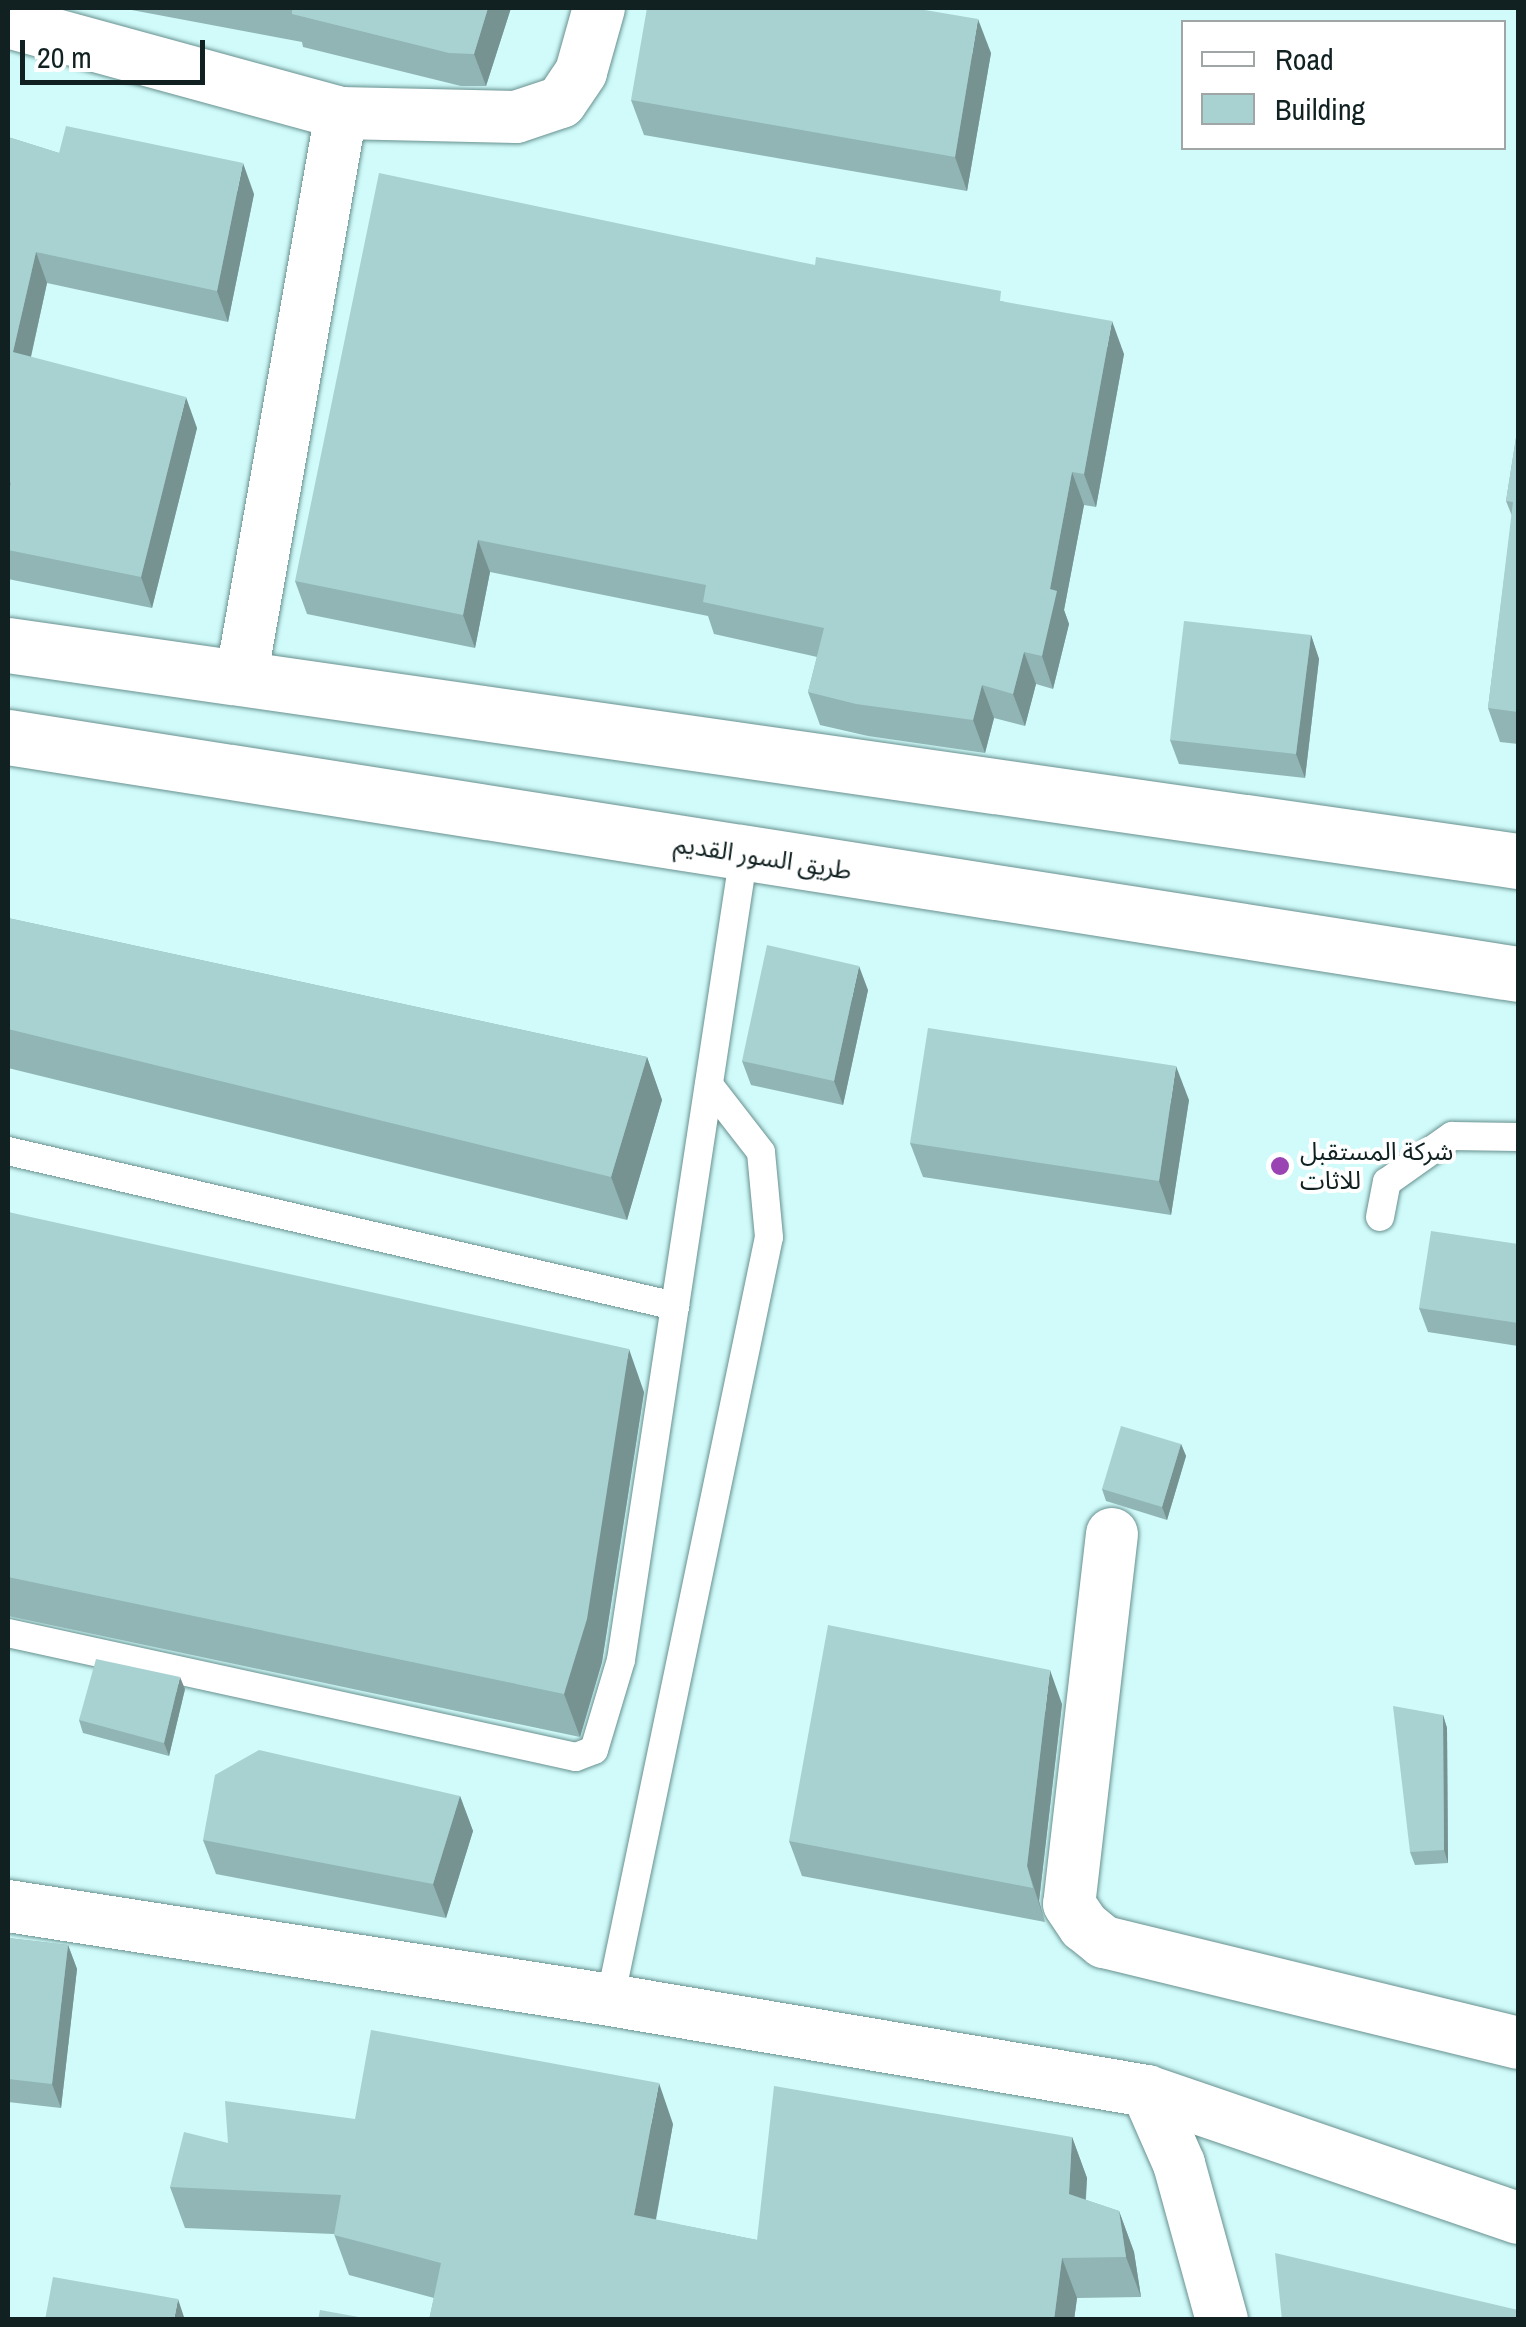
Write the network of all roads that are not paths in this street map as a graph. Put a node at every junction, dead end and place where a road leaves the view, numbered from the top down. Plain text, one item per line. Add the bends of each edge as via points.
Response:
1 (599, 8) edge
2 (8, 22) edge
3 (342, 113) junction
4 (8, 645) edge
5 (240, 679) junction
6 (8, 737) edge
7 (744, 854) junction
8 (1518, 861) edge
9 (1518, 974) edge
10 (709, 1085) junction
11 (1518, 1137) edge
12 (8, 1151) edge
13 (1380, 1217) dead end
14 (675, 1306) junction
15 (1112, 1534) dead end
16 (8, 1634) edge
17 (8, 1906) edge
18 (610, 2000) junction
19 (1518, 2043) edge
20 (1146, 2091) junction
21 (1518, 2218) edge
22 (1222, 2320) edge

1 - 3 street via 581,72 561,102 516,117
2 - 3 street
3 - 5 street
4 - 5 main road
5 - 8 main road
6 - 7 main road, طريق السور القديم
7 - 9 main road, طريق السور القديم
7 - 10 lane
10 - 14 lane
10 - 18 lane via 760,1152 768,1236
11 - 13 lane via 1452,1136 1388,1182
12 - 14 lane
14 - 16 lane via 621,1660 594,1750 586,1756
15 - 19 street via 1069,1904 1084,1926 1104,1942
17 - 18 street
18 - 20 street
20 - 21 street
20 - 22 street via 1179,2164

